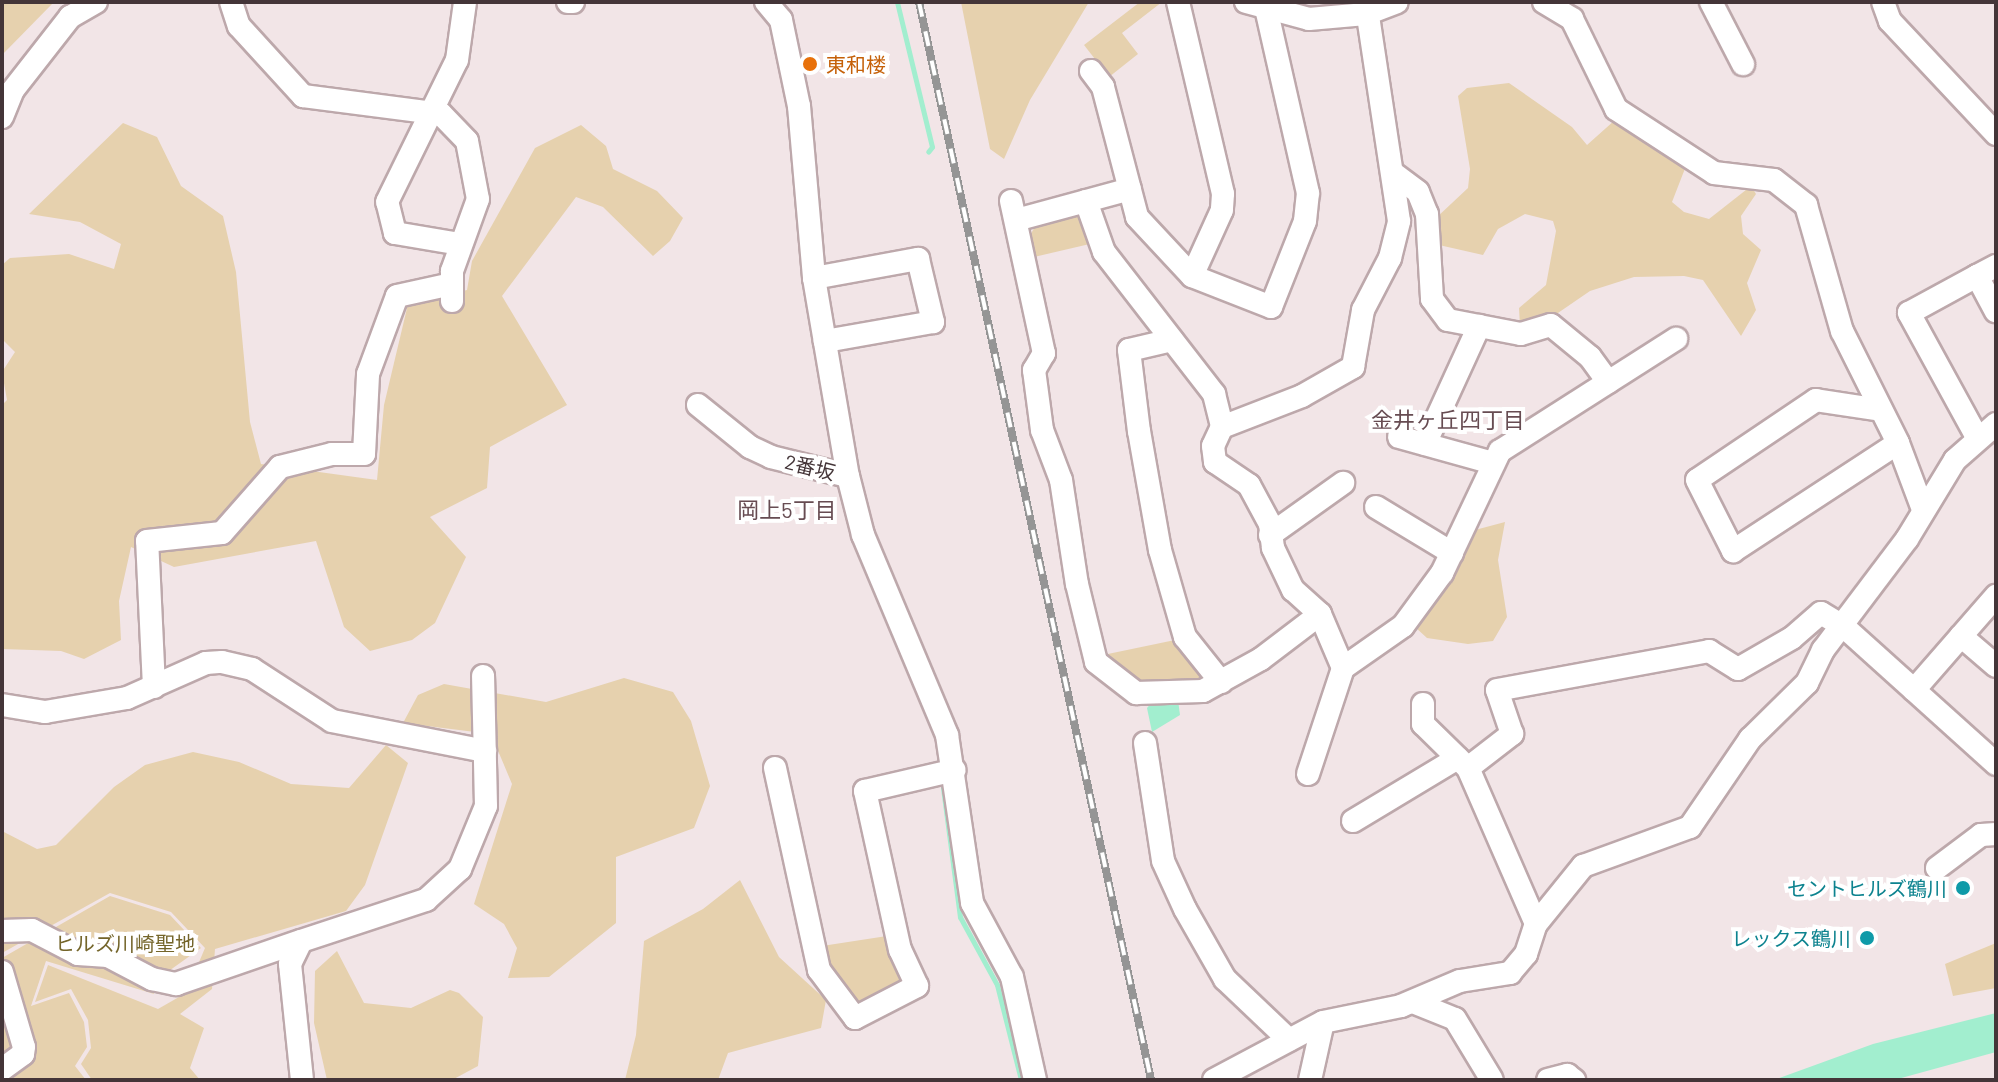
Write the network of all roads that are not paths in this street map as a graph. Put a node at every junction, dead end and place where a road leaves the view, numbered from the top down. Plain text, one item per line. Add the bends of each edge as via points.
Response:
1 (96, 2) edge
2 (231, 2) edge
3 (465, 2) edge
4 (766, 2) edge
5 (1178, 2) edge
6 (1397, 2) edge
7 (1544, 2) edge
8 (1883, 2) edge
9 (1256, 5) edge
10 (1718, 5) edge
11 (1366, 8) edge
12 (1743, 64) dead end
13 (1091, 71) dead end
14 (430, 111) junction
15 (2, 117) edge
16 (1996, 134) edge
17 (1393, 173) junction
18 (1130, 189) junction
19 (1086, 201) junction
20 (460, 244) junction
21 (1986, 271) edge
22 (1192, 276) junction
23 (814, 278) junction
24 (1996, 311) edge
25 (1479, 326) junction
26 (1676, 339) dead end
27 (1172, 340) junction
28 (825, 341) junction
29 (1608, 382) junction
30 (698, 405) dead end
31 (1881, 410) junction
32 (1996, 424) edge
33 (1222, 427) junction
34 (1399, 437) dead end
35 (1978, 439) junction
36 (1898, 443) junction
37 (1425, 444) junction
38 (1493, 463) junction
39 (848, 476) junction
40 (1343, 483) dead end
41 (1376, 507) dead end
42 (1922, 507) junction
43 (1270, 535) junction
44 (1452, 553) junction
45 (1996, 596) edge
46 (1320, 614) junction
47 (1843, 626) junction
48 (1961, 636) junction
49 (1996, 666) edge
50 (1343, 668) junction
51 (483, 676) dead end
52 (1221, 682) junction
53 (154, 687) junction
54 (1914, 690) junction
55 (1423, 704) dead end
56 (2, 705) edge
57 (1145, 743) dead end
58 (485, 751) junction
59 (1463, 763) junction
60 (1996, 764) edge
61 (775, 768) dead end
62 (945, 772) junction
63 (1308, 774) dead end
64 (1353, 821) dead end
65 (1996, 834) edge
66 (1937, 868) dead end
67 (1536, 924) junction
68 (2, 931) edge
69 (301, 941) junction
70 (2, 972) edge
71 (1413, 1002) junction
72 (1323, 1022) junction
73 (1289, 1040) junction
74 (2, 1069) edge
75 (302, 1080) edge
76 (1035, 1080) edge
77 (1214, 1080) edge
78 (1310, 1080) edge
79 (1492, 1080) edge
80 (1548, 1080) edge
81 (1574, 1080) edge

1 - 15 street via 70,17 13,90
2 - 14 street via 239,26 303,96
3 - 14 street via 457,60
4 - 23 street via 781,20 799,106 813,220
5 - 22 street via 1223,194 1222,210
6 - 11 street
7 - 31 street via 1572,19 1616,109 1714,173 1774,180 1806,205 1842,331
8 - 16 street via 1890,21
9 - 11 street via 1309,19
9 - 22 street via 1308,193 1305,221 1271,307
10 - 12 street
11 - 17 street
13 - 18 street via 1103,87
14 - 20 street via 455,126 474,157 478,199
14 - 20 street via 387,202 395,233
17 - 25 street via 1418,192 1427,214 1432,299 1448,320
17 - 33 street via 1396,241 1363,310 1353,367 1302,396
18 - 19 street
18 - 22 street via 1137,217
19 - 27 street via 1104,252
19 - 52 street via 1014,211 1044,353 1034,370 1042,430 1061,480 1096,662 1136,693 1203,691
20 - 53 street via 452,292 397,296 368,374 364,454 332,454 280,467 222,533 147,541
21 - 24 street
21 - 35 street via 1909,313
23 - 28 street
23 - 28 street via 918,259 933,322
25 - 29 street via 1521,334 1551,325 1590,357
25 - 37 street
26 - 29 street
27 - 33 street via 1214,394
27 - 52 street via 1129,350 1139,431 1160,550 1185,637
28 - 39 street
29 - 38 street via 1500,451
30 - 39 street, 2番坂 via 750,447 771,457
31 - 36 street
31 - 36 street via 1816,400 1697,480 1733,551
32 - 35 street
33 - 43 street via 1213,446 1215,462 1249,485
34 - 37 street
35 - 42 street via 1955,460
36 - 42 street
37 - 38 street
38 - 44 street
39 - 62 street via 863,535 947,735
40 - 43 street
41 - 44 street
42 - 47 street via 1907,539
43 - 46 street via 1293,590
44 - 50 street via 1403,626
45 - 48 street
46 - 50 street
46 - 52 street
47 - 54 street
47 - 59 street via 1821,613 1792,638 1738,669 1709,651 1497,690 1512,734
47 - 67 street via 1807,683 1750,739 1690,827 1583,866
48 - 49 street
48 - 54 street
50 - 63 street
51 - 58 street
53 - 56 street via 127,698 45,712
53 - 58 street via 206,663 222,662 252,669 332,721
54 - 60 street
55 - 59 street via 1423,724
57 - 73 street via 1163,861 1185,909 1225,979
58 - 69 street via 486,806 460,869 444,886 426,900
59 - 64 street
59 - 67 street
61 - 62 street via 819,970 855,1018 917,986 900,950 865,791
62 - 76 street via 972,903 1012,977
65 - 66 street via 1981,835
67 - 71 street via 1526,954 1510,973 1460,981
68 - 69 street via 32,930 78,954 108,956 152,979 176,984
69 - 75 street via 290,964
70 - 74 street via 24,1047 23,1054
71 - 72 street
71 - 79 street via 1455,1019
72 - 73 street
72 - 78 street
73 - 77 street
80 - 81 street via 1567,1075

